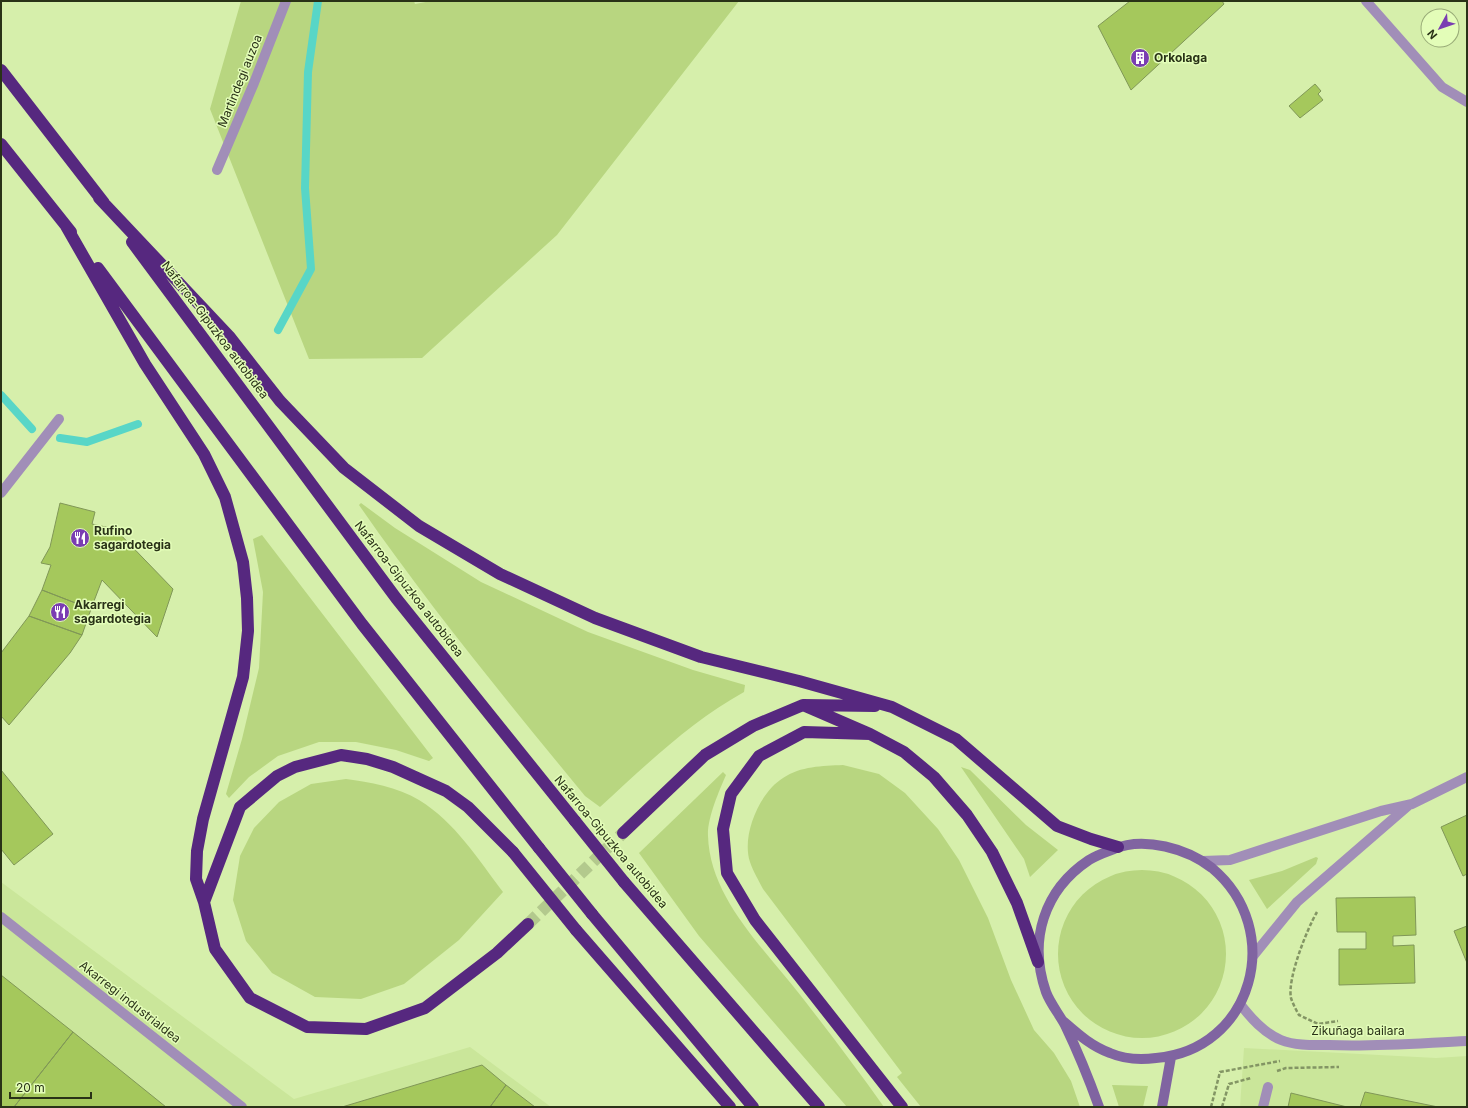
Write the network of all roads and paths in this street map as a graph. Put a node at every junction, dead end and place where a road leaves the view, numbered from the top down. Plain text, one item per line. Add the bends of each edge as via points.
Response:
1 (286, 1) edge
2 (1366, 1) edge
3 (1, 70) edge
4 (1467, 102) edge
5 (1, 144) edge
6 (217, 170) dead end
7 (99, 198) junction
8 (66, 226) junction
9 (59, 418) dead end
10 (1, 493) edge
11 (803, 705) junction
12 (892, 707) junction
13 (870, 734) junction
14 (1467, 777) edge
15 (1412, 804) junction
16 (623, 833) tunnel mouth
17 (1118, 847) junction
18 (1203, 861) junction
19 (204, 902) junction
20 (1319, 909) dead end
21 (1, 917) edge
22 (528, 924) tunnel mouth
23 (1253, 956) junction
24 (1038, 962) junction
25 (1240, 1004) junction
26 (1063, 1020) junction
27 (1338, 1021) dead end
28 (1467, 1041) edge
29 (1171, 1057) junction
30 (1268, 1087) dead end
31 (242, 1107) edge
32 (730, 1107) edge
33 (753, 1107) edge
34 (819, 1107) edge
35 (902, 1107) edge
36 (1099, 1107) edge
37 (1162, 1107) edge
38 (1264, 1107) edge

1 - 6 street, Martindegi auzoa
2 - 4 street via 1442,87
3 - 7 highway, Nafarroa-Gipuzkoa autobidea
5 - 8 highway
7 - 12 highway via 229,336 280,401 344,468 419,526 500,574 595,618 701,657
7 - 34 highway, Nafarroa-Gipuzkoa autobidea, bridge via 396,598 624,882
8 - 19 highway via 145,364 204,454 225,497 243,562 248,631 243,677 203,819 197,851 196,879
8 - 33 highway, bridge via 362,624 592,914
9 - 10 street
11 - 12 highway
11 - 13 highway
11 - 16 highway via 753,726 705,755
12 - 17 highway via 956,739 1057,826
13 - 24 highway via 904,752 934,777 967,815 992,852 1017,903
13 - 35 highway via 804,732 759,756 731,794 723,829 727,873 755,920
14 - 15 street
15 - 18 street via 1381,811 1230,860
15 - 23 street via 1297,902
17 - 18 main road via 1147,844 1176,848
17 - 24 main road via 1090,859 1067,878 1049,903 1039,931
18 - 23 main road via 1225,879 1241,902 1251,928
19 - 22 highway via 216,949 250,998 306,1027 366,1029 425,1008 497,953
19 - 32 highway, bridge via 240,807 258,790 283,773 308,763 341,756 367,758 393,767 446,791 468,807 512,852 576,930
20 - 27 path via 1299,951 1291,997 1299,1015 1318,1024
21 - 31 street, Akarregi industrialdea
23 - 25 main road via 1250,981
24 - 26 main road via 1046,993
25 - 28 street, Zikuñaga bailara via 1253,1020 1272,1035 1300,1044 1340,1047
25 - 29 main road via 1222,1028 1199,1046
26 - 29 main road via 1085,1041 1112,1054 1141,1060
26 - 36 main road via 1083,1062
29 - 37 main road
30 - 38 street

